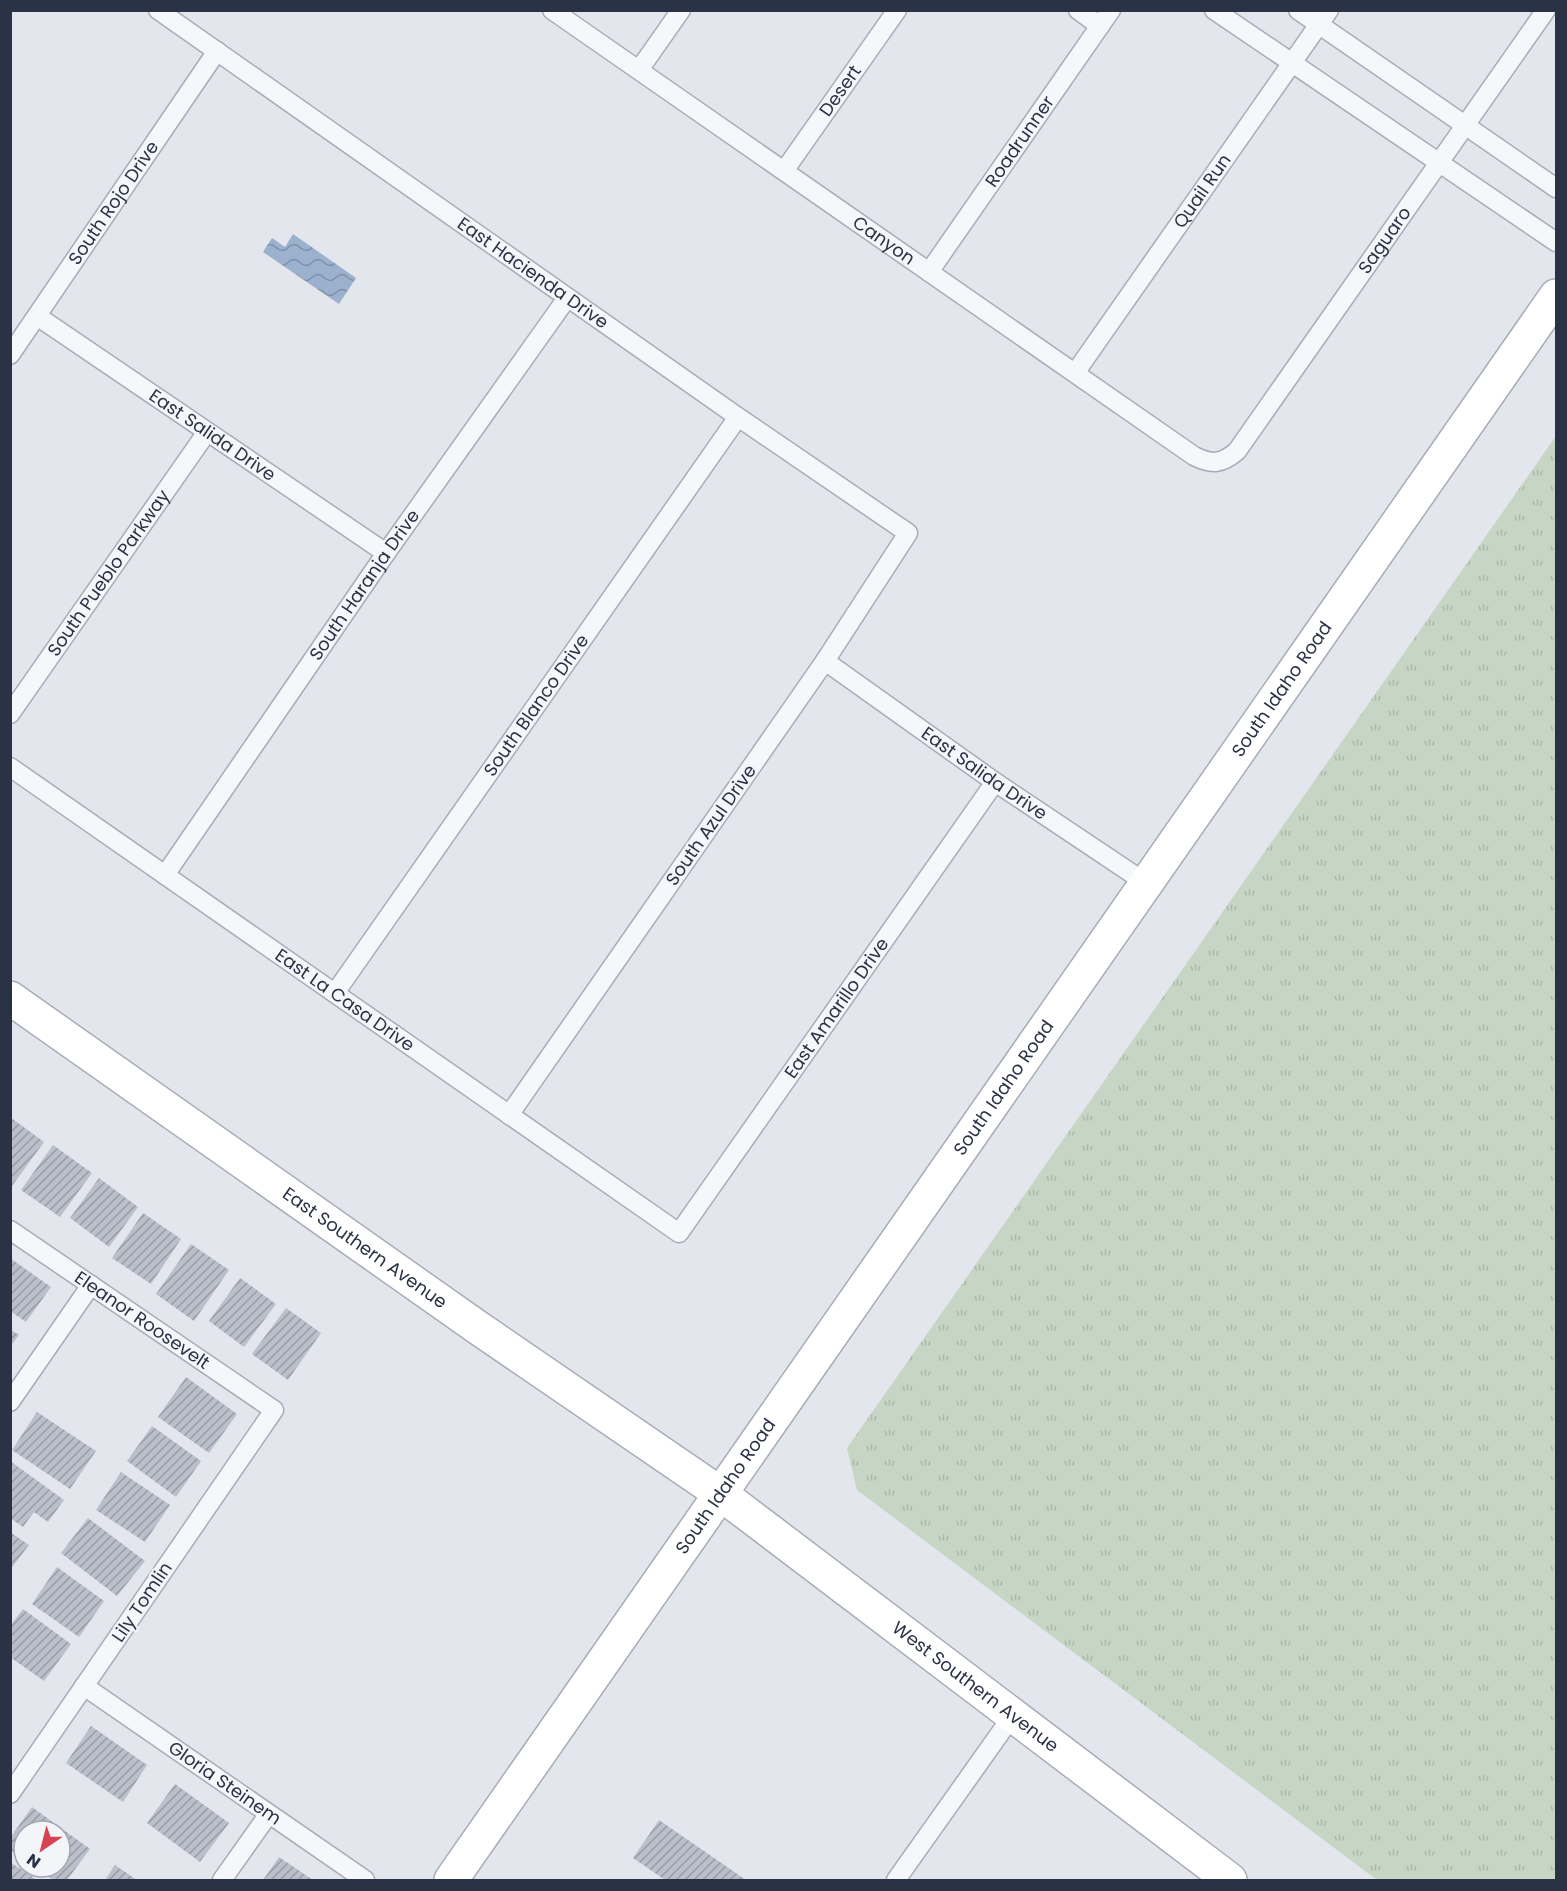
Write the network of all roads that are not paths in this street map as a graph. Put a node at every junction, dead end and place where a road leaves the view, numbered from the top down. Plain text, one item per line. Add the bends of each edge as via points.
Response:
1 (158, 10) edge
2 (552, 10) edge
3 (681, 10) edge
4 (897, 10) edge
5 (1078, 10) edge
6 (1111, 10) edge
7 (1214, 10) edge
8 (1298, 10) edge
9 (1546, 10) edge
10 (1324, 18) edge
11 (1101, 26) junction
12 (217, 51) junction
13 (1292, 64) junction
14 (639, 70) junction
15 (1466, 126) junction
16 (1440, 163) junction
17 (784, 171) junction
18 (1557, 188) edge
19 (1557, 242) edge
20 (929, 272) junction
21 (1557, 296) edge
22 (567, 298) junction
23 (37, 316) junction
24 (10, 355) edge
25 (1075, 373) junction
26 (738, 417) junction
27 (207, 432) junction
28 (1218, 463) joint
29 (909, 533) joint
30 (386, 553) junction
31 (825, 661) junction
32 (10, 714) edge
33 (13, 774) edge
34 (995, 782) junction
35 (165, 875) junction
36 (1146, 883) junction
37 (335, 993) junction
38 (10, 998) edge
39 (509, 1115) junction
40 (10, 1230) edge
41 (679, 1233) joint
42 (91, 1285) junction
43 (10, 1402) edge
44 (274, 1410) joint
45 (721, 1494) junction
46 (84, 1686) junction
47 (1013, 1715) junction
48 (10, 1794) edge
49 (268, 1815) junction
50 (222, 1881) edge
51 (365, 1881) edge
52 (451, 1881) edge
53 (896, 1881) edge
54 (1230, 1881) edge

1 - 12 lane, East Hacienda Drive
2 - 14 lane, Canyon
3 - 14 lane
4 - 17 lane, Desert
5 - 11 lane
6 - 11 lane, Roadrunner
7 - 13 lane
8 - 10 lane
9 - 15 lane, Saguaro
10 - 13 lane, Quail Run
10 - 15 lane
11 - 20 lane, Roadrunner
12 - 22 lane, East Hacienda Drive
12 - 23 lane, South Rojo Drive
13 - 16 lane
13 - 25 lane, Quail Run
14 - 17 lane, Canyon
15 - 16 lane, Saguaro
15 - 18 lane
16 - 19 lane
16 - 28 lane, Saguaro via 1237,451
17 - 20 lane, Canyon
20 - 25 lane, Canyon
21 - 36 main road, South Idaho Road
22 - 26 lane, East Hacienda Drive
22 - 30 lane, South Haranja Drive
23 - 24 lane, South Rojo Drive
23 - 27 lane, East Salida Drive
25 - 28 lane, Canyon via 1194,456
26 - 29 lane, East Hacienda Drive
26 - 37 lane, South Blanco Drive
27 - 30 lane, East Salida Drive
27 - 32 lane, South Pueblo Parkway
29 - 31 lane, South Azul Drive
30 - 35 lane, South Haranja Drive
31 - 34 lane, East Salida Drive
31 - 39 lane, South Azul Drive
33 - 35 lane, East La Casa Drive
34 - 36 lane, East Salida Drive
34 - 41 lane, East Amarillo Drive
35 - 37 lane, East La Casa Drive
36 - 45 main road, South Idaho Road
37 - 39 lane, East La Casa Drive
38 - 45 main road, East Southern Avenue
39 - 41 lane, East La Casa Drive
40 - 42 lane, Eleanor Roosevelt
42 - 43 lane
42 - 44 lane, Eleanor Roosevelt
44 - 46 lane, Lily Tomlin
45 - 47 main road, West Southern Avenue
45 - 52 main road, South Idaho Road
46 - 48 lane, Lily Tomlin
46 - 49 lane, Gloria Steinem
47 - 53 lane
47 - 54 main road, West Southern Avenue
49 - 50 lane
49 - 51 lane, Gloria Steinem

